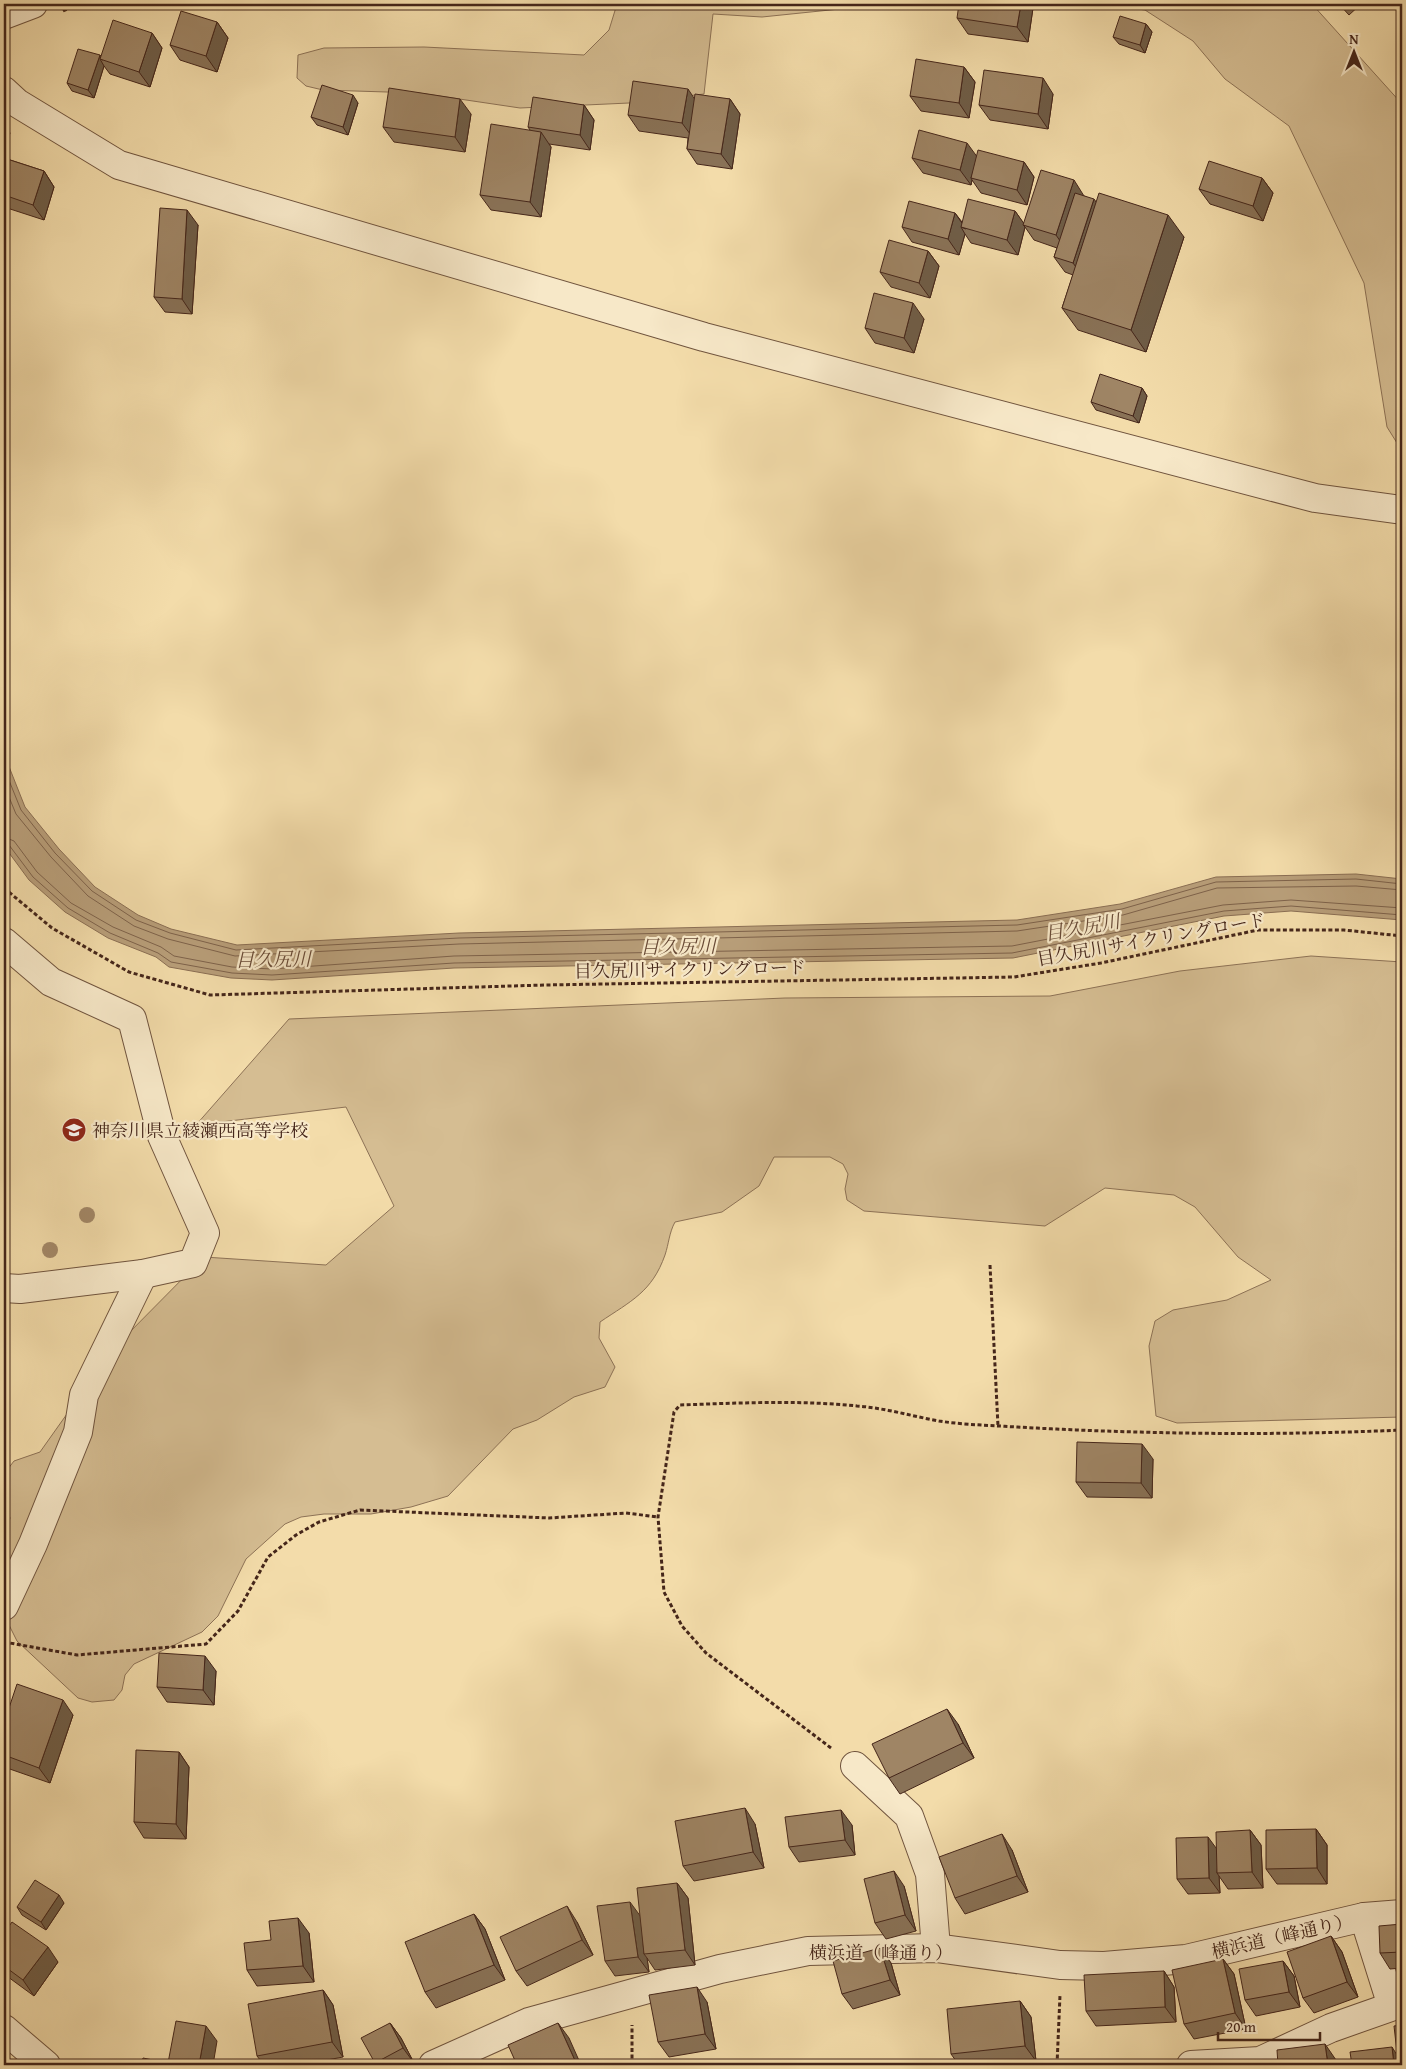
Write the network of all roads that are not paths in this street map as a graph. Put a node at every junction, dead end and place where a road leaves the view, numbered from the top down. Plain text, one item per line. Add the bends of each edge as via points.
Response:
1 (33, 4) edge
2 (4, 16) edge
3 (4, 91) edge
4 (1402, 510) edge
5 (4, 942) edge
6 (143, 1274) junction
7 (4, 1288) edge
8 (4, 1606) edge
9 (855, 1766) road end
10 (1402, 1914) edge
11 (1364, 1917) junction
12 (936, 1948) junction
13 (1397, 2005) edge
14 (4, 2029) edge
15 (1260, 2063) edge
16 (46, 2065) edge
17 (433, 2065) edge
18 (1191, 2065) edge

1 - 2 street
3 - 4 street via 17,103 128,167 704,337 1315,498
5 - 6 street via 51,982 132,1019 162,1136 204,1233 193,1263
6 - 7 street via 20,1289
6 - 8 street via 84,1395 78,1432 34,1544
9 - 12 street via 909,1816 930,1874
10 - 11 street, 横浜道（峰通り）
11 - 12 street, 横浜道（峰通り） via 1186,1959 1104,1966 1060,1965
11 - 13 street
12 - 17 street, 横浜道（峰通り） via 808,1951 720,1968 529,2022
13 - 15 street via 1331,2028
14 - 16 street
15 - 18 street

